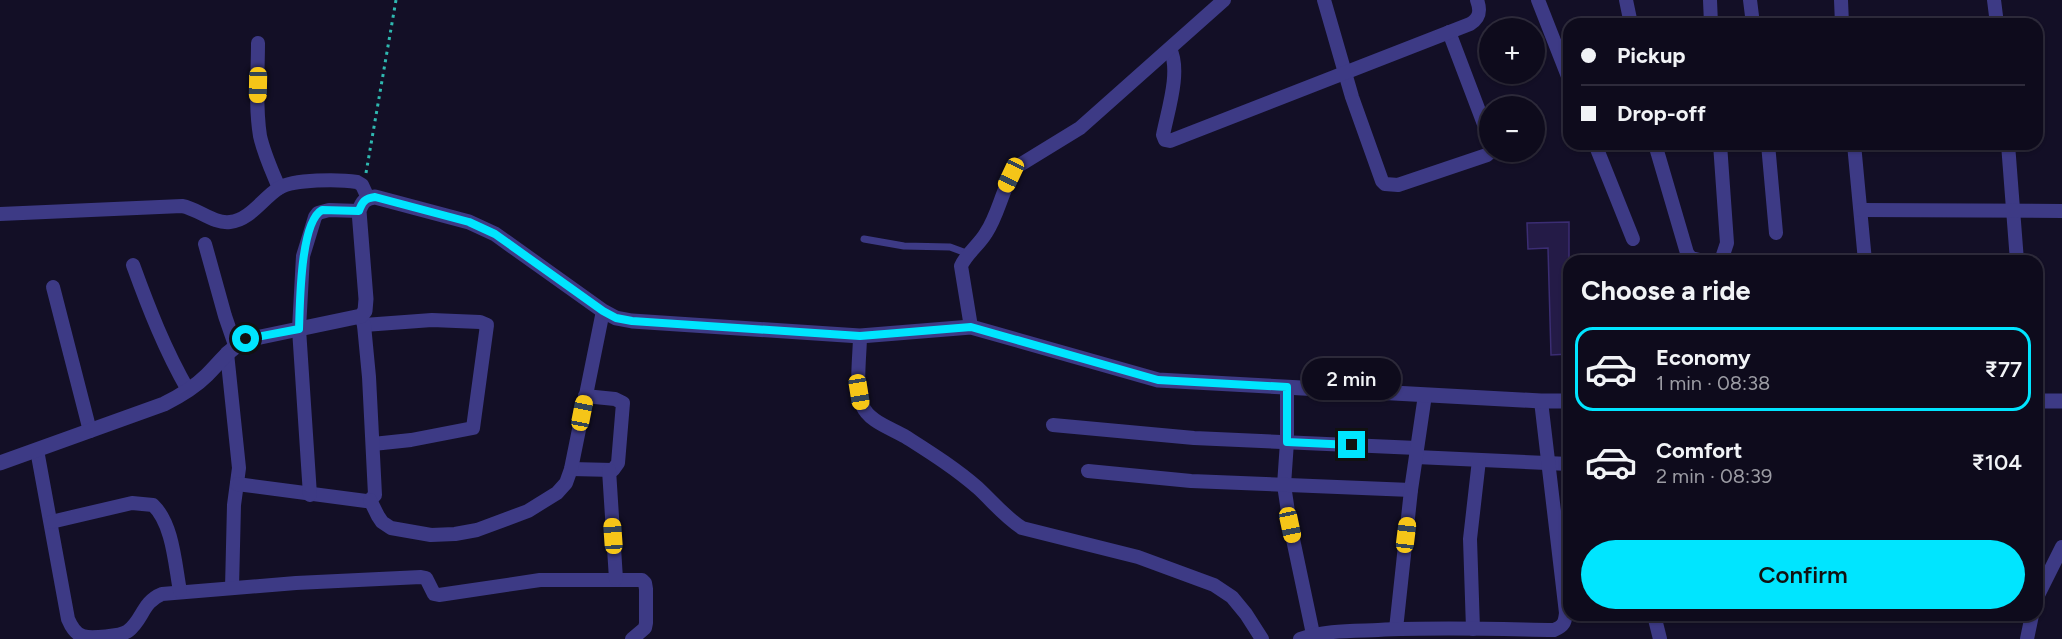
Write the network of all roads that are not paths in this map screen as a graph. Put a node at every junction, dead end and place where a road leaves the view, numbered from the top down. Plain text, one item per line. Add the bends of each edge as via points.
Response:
1 (1224, 0) edge
2 (1324, 0) edge
3 (1477, 0) edge
4 (1538, 0) edge
5 (1626, 0) edge
6 (1710, 0) edge
7 (1750, 0) edge
8 (1841, 0) edge
9 (1994, 0) edge
10 (1630, 18) edge
11 (1711, 18) edge
12 (1752, 18) edge
13 (1842, 18) edge
14 (1996, 18) edge
15 (1449, 32) junction
16 (258, 42) dead end
17 (1170, 49) junction
18 (1563, 64) edge
19 (1346, 74) junction
20 (1479, 111) edge
21 (1597, 150) edge
22 (1657, 150) edge
23 (1720, 150) edge
24 (1769, 150) edge
25 (1855, 150) edge
26 (2009, 150) edge
27 (1479, 157) edge
28 (279, 188) junction
29 (365, 191) junction
30 (1861, 210) junction
31 (2014, 210) junction
32 (359, 211) junction
33 (2062, 211) edge
34 (0, 214) edge
35 (1776, 233) dead end
36 (864, 239) dead end
37 (1633, 239) dead end
38 (205, 244) dead end
39 (969, 254) junction
40 (1688, 255) edge
41 (1723, 255) edge
42 (1865, 255) edge
43 (2017, 255) edge
44 (134, 265) dead end
45 (53, 287) dead end
46 (603, 311) junction
47 (362, 321) junction
48 (971, 327) junction
49 (299, 329) junction
50 (860, 336) junction
51 (231, 349) junction
52 (1287, 387) junction
53 (188, 390) junction
54 (1425, 395) junction
55 (585, 396) junction
56 (2043, 400) edge
57 (1541, 401) junction
58 (1563, 401) edge
59 (2062, 401) edge
60 (1053, 425) dead end
61 (90, 431) junction
62 (1287, 442) junction
63 (373, 444) junction
64 (37, 450) junction
65 (1417, 453) junction
66 (1479, 460) junction
67 (0, 463) edge
68 (1548, 464) junction
69 (1563, 464) edge
70 (571, 469) junction
71 (609, 470) junction
72 (1088, 471) dead end
73 (237, 484) junction
74 (1284, 485) junction
75 (1412, 490) junction
76 (310, 495) junction
77 (370, 500) junction
78 (51, 522) junction
79 (2062, 547) edge
80 (616, 579) junction
81 (2043, 585) edge
82 (232, 588) junction
83 (1563, 588) edge
84 (180, 591) junction
85 (1565, 621) edge
86 (1656, 621) edge
87 (2031, 621) edge
88 (1396, 629) junction
89 (1473, 629) junction
90 (1508, 634) edge
91 (1306, 637) edge
92 (632, 639) edge
93 (1262, 639) edge
94 (1660, 639) edge
95 (2027, 639) edge

1 - 17 street
2 - 19 street
3 - 15 street via 1480,8 1476,20
4 - 18 street
5 - 10 street
6 - 11 street
7 - 12 street
8 - 13 street
9 - 14 street
15 - 19 street
15 - 20 street
16 - 28 street via 260,135
17 - 19 street via 1174,71 1163,135 1170,141
17 - 39 street via 1080,128 1018,166 987,232
19 - 27 street via 1385,184 1398,184
21 - 37 street
22 - 40 street
23 - 41 street via 1727,243
24 - 35 street
25 - 30 street
26 - 31 street
28 - 29 street via 295,183 350,181
28 - 34 street via 242,219 232,222 214,220 182,206
29 - 32 street
29 - 46 street via 469,222 495,234
30 - 31 street
30 - 42 street
31 - 33 street
31 - 43 street
32 - 47 street via 366,299
32 - 49 street via 322,210 315,217 302,264
36 - 39 lane via 950,248
38 - 51 street
39 - 48 street via 960,272
44 - 53 street via 167,353
45 - 61 street
46 - 50 street via 632,321
46 - 55 street
47 - 49 street
47 - 63 street
47 - 63 street via 432,320 487,325 473,428
48 - 50 street
48 - 52 street via 1158,380
49 - 51 street via 246,339
49 - 76 street
50 - 93 street via 861,404 878,423 947,463 1022,528 1138,557 1214,585 1232,597
51 - 53 street
51 - 73 street
52 - 54 street
52 - 62 street
53 - 61 street via 164,404
54 - 57 street
54 - 65 street
55 - 70 street
55 - 71 street via 623,403 618,463
56 - 59 street
57 - 58 street
57 - 68 street
60 - 62 street
61 - 64 street
62 - 65 street
62 - 74 street
63 - 77 street via 376,488
64 - 67 street
64 - 78 street
65 - 66 street
65 - 75 street
66 - 68 street
66 - 89 street via 1470,538
68 - 69 street
68 - 83 street
70 - 71 street
70 - 77 street via 557,493 528,511 455,534 431,535 391,528 382,522
71 - 80 street
72 - 74 street
73 - 76 street
73 - 82 street
74 - 75 street
74 - 91 street
75 - 88 street
76 - 77 street
78 - 84 street via 132,503 153,505 166,524
78 - 84 street via 68,619 83,637 129,631 153,597
79 - 81 street
80 - 82 street via 540,580 439,596 421,577
80 - 92 street via 645,583 645,628
82 - 84 street
85 - 90 street via 1554,630
86 - 94 street
87 - 95 street
88 - 89 street
88 - 91 street
89 - 90 street

